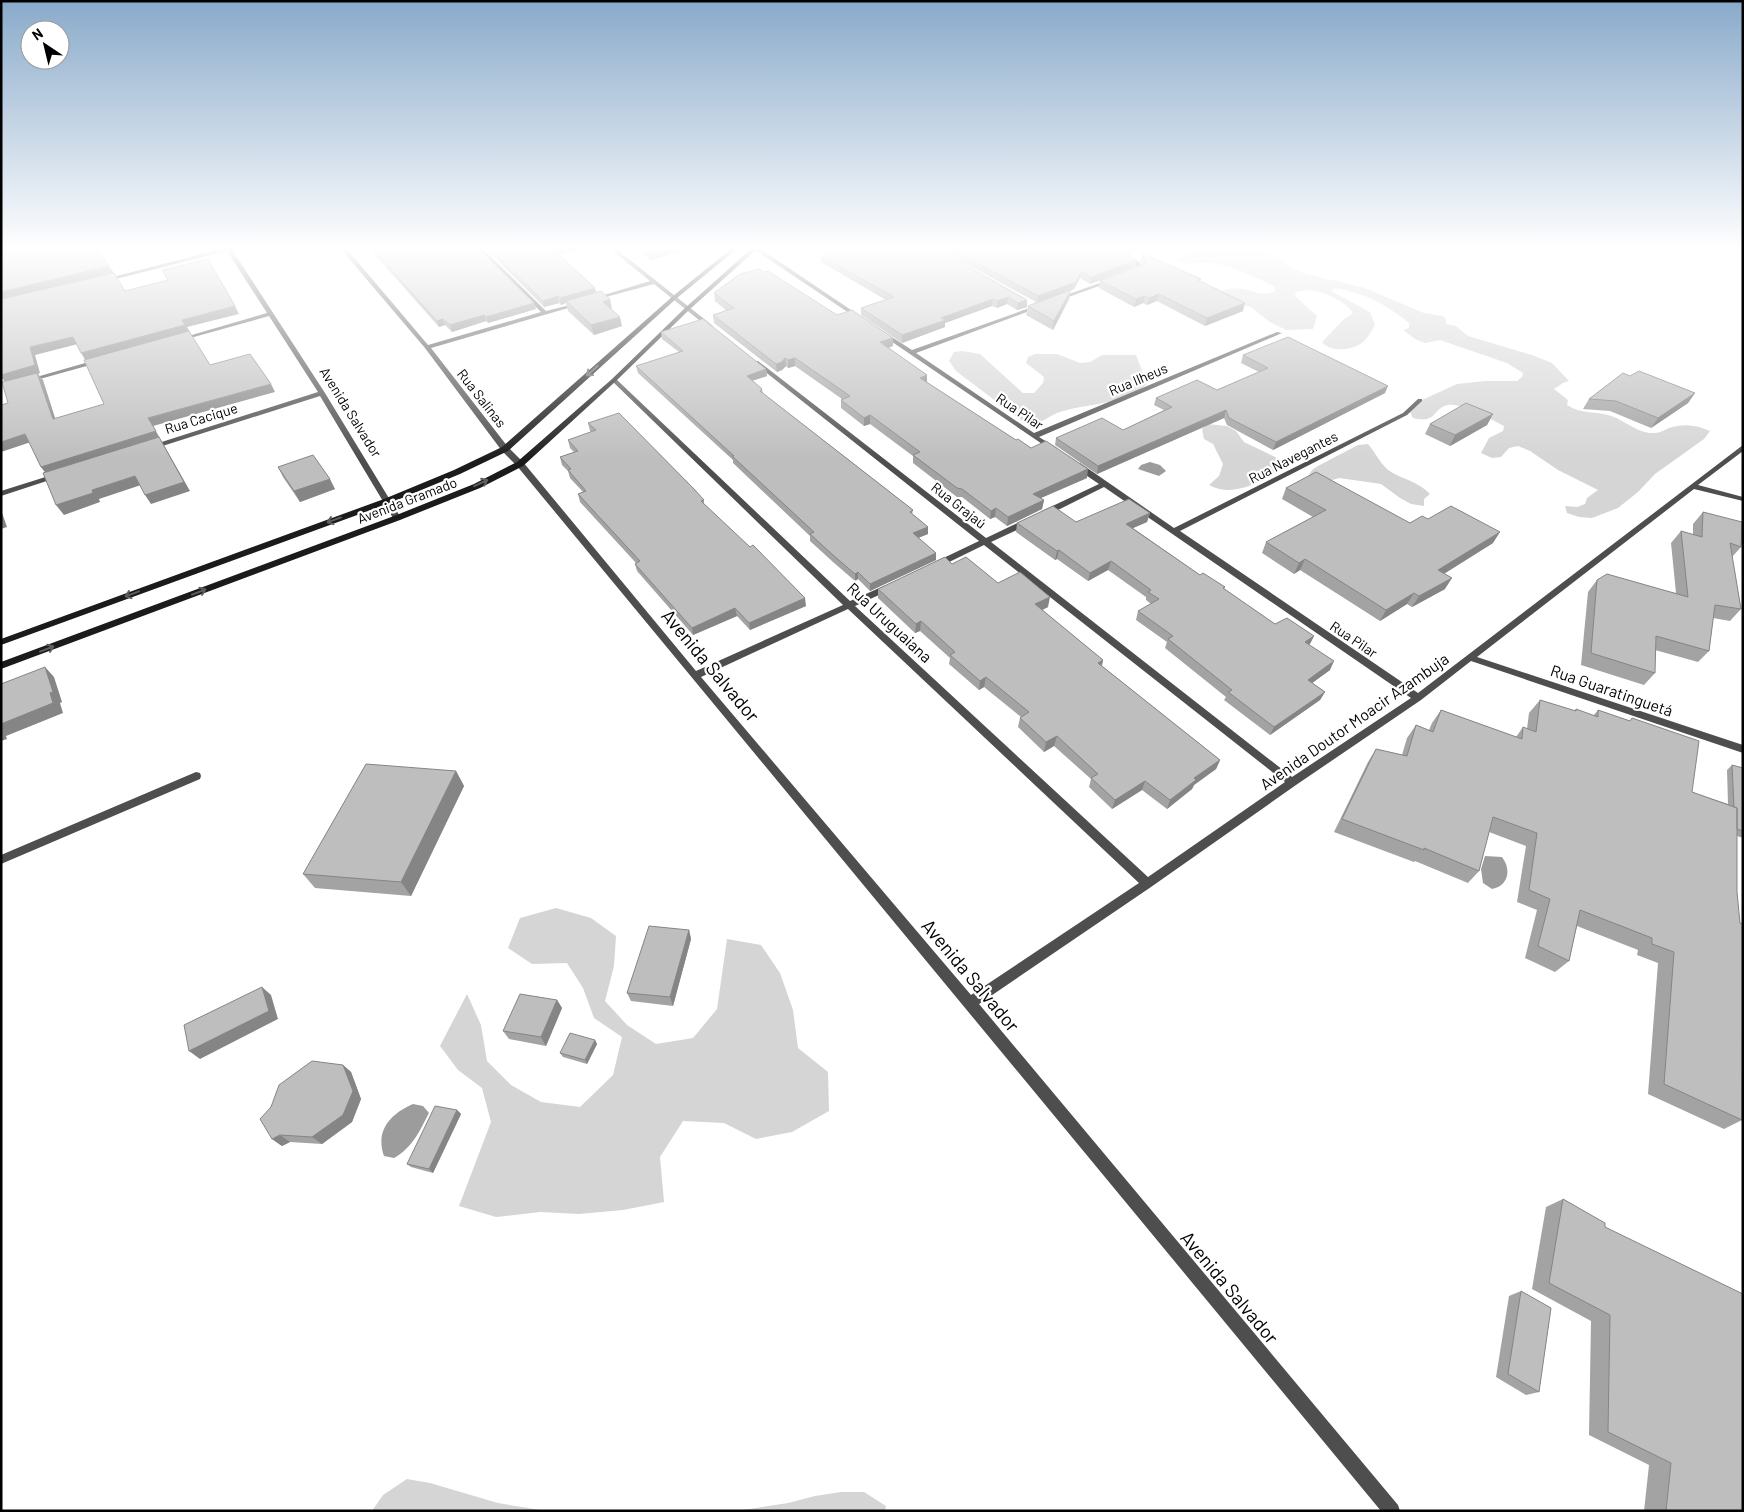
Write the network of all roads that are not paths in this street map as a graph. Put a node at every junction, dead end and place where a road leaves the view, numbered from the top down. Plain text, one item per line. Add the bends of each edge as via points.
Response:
1 (253, 319) edge
2 (273, 319) edge
3 (403, 319) edge
4 (526, 319) edge
5 (652, 319) edge
6 (676, 319) edge
7 (700, 319) edge
8 (860, 319) edge
9 (1005, 319) edge
10 (870, 325) edge
11 (878, 331) edge
12 (718, 333) edge
13 (1280, 333) dead end
14 (174, 340) edge
15 (427, 347) junction
16 (911, 353) junction
17 (750, 358) edge
18 (107, 359) edge
19 (614, 380) junction
20 (20, 382) edge
21 (322, 393) junction
22 (1420, 400) dead end
23 (1034, 436) junction
24 (1743, 447) edge
25 (143, 449) edge
26 (505, 449) junction
27 (1058, 452) edge
28 (1074, 463) edge
29 (520, 464) junction
30 (67, 473) edge
31 (1105, 484) junction
32 (1693, 486) junction
33 (1, 494) edge
34 (1743, 499) edge
35 (387, 501) junction
36 (397, 518) junction
37 (1174, 531) junction
38 (986, 542) junction
39 (932, 567) edge
40 (895, 584) edge
41 (850, 606) junction
42 (1, 642) edge
43 (1471, 658) junction
44 (1, 666) edge
45 (695, 676) junction
46 (1418, 698) junction
47 (1743, 749) edge
48 (196, 776) dead end
49 (1292, 782) junction
50 (1, 860) edge
51 (1147, 884) junction
52 (970, 1003) junction
53 (1392, 1511) edge

1 - 14 street
2 - 21 street, Avenida Salvador
3 - 15 street, Rua Salinas
4 - 15 street
5 -> 26 street, Avenida Gramado
6 - 19 street, Avenida Gramado
7 - 12 street
8 - 10 street
9 - 16 street
11 - 16 street, Rua Pilar
13 - 23 street, Rua Ilheus
15 - 26 street, Rua Salinas
16 - 23 street, Rua Pilar
17 - 38 street, Rua Grajaú
18 - 20 street
19 - 29 street, Avenida Gramado
19 - 41 street, Rua Uruguaiana
21 - 25 street, Rua Cacique
21 - 35 street, Avenida Salvador
22 - 37 street, Rua Navegantes via 1405,414
23 - 27 street, Rua Pilar
24 - 32 street, Avenida Doutor Moacir Azambuja
26 - 29 street, Rua Salinas
26 - 35 street, Avenida Gramado
28 - 31 street, Rua Pilar
36 -> 29 street, Avenida Gramado via 477,486
29 - 45 street, Avenida Salvador
30 - 33 street
31 - 37 street, Rua Pilar
31 - 38 street
32 - 34 street
32 - 43 street, Avenida Doutor Moacir Azambuja
35 - 36 street, Avenida Salvador
35 -> 42 street, Avenida Gramado
44 -> 36 street, Avenida Gramado
37 - 46 street, Rua Pilar
38 - 39 street
38 - 49 street, Rua Grajaú
40 - 41 street
41 - 45 street
41 - 51 street, Rua Uruguaiana
43 - 46 street, Avenida Doutor Moacir Azambuja
43 - 47 street, Rua Guaratinguetá
45 - 52 street, Avenida Salvador
46 - 49 street, Avenida Doutor Moacir Azambuja
48 - 50 street
49 - 51 street, Avenida Doutor Moacir Azambuja
51 - 52 street, Avenida Doutor Moacir Azambuja
52 - 53 street, Avenida Salvador

